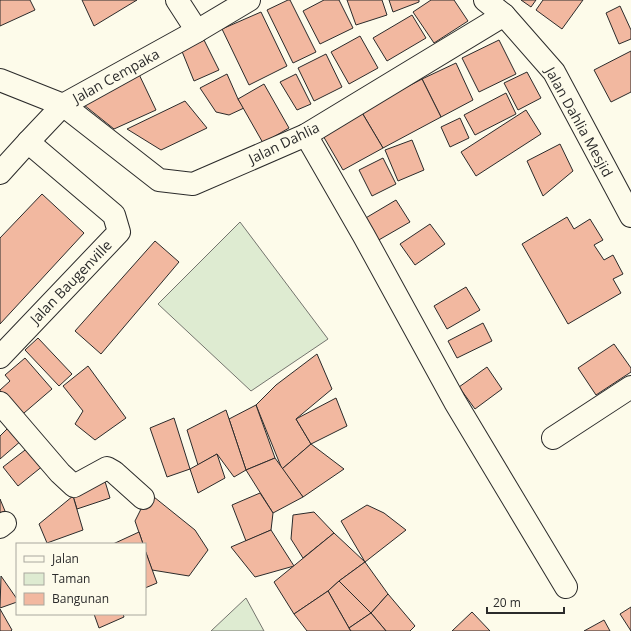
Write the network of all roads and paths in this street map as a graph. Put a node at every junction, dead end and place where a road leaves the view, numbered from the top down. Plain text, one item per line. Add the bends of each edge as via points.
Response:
1 (177, 0) edge
2 (249, 0) edge
3 (485, 0) edge
4 (504, 15) junction
5 (197, 30) junction
6 (0, 80) edge
7 (64, 105) junction
8 (306, 135) junction
9 (28, 142) junction
10 (0, 173) edge
11 (631, 216) edge
12 (0, 357) edge
13 (631, 387) edge
14 (0, 403) edge
15 (553, 438) dead end
16 (143, 498) dead end
17 (566, 587) dead end

1 - 5 street
2 - 5 street, Jalan Cempaka
3 - 4 street, Jalan Dahlia Mesjid
4 - 8 street, Jalan Dahlia
4 - 11 street, Jalan Dahlia Mesjid via 554,72
5 - 7 street, Jalan Cempaka
6 - 7 street, Jalan Dahlia
7 - 8 street, Jalan Dahlia via 159,180 193,184
7 - 9 street, Jalan Cempaka
8 - 17 street via 455,402
9 - 10 street, Jalan Cempaka
9 - 12 street, Jalan Baugenville via 114,215 119,232
13 - 15 street
14 - 16 street via 74,486 107,468

